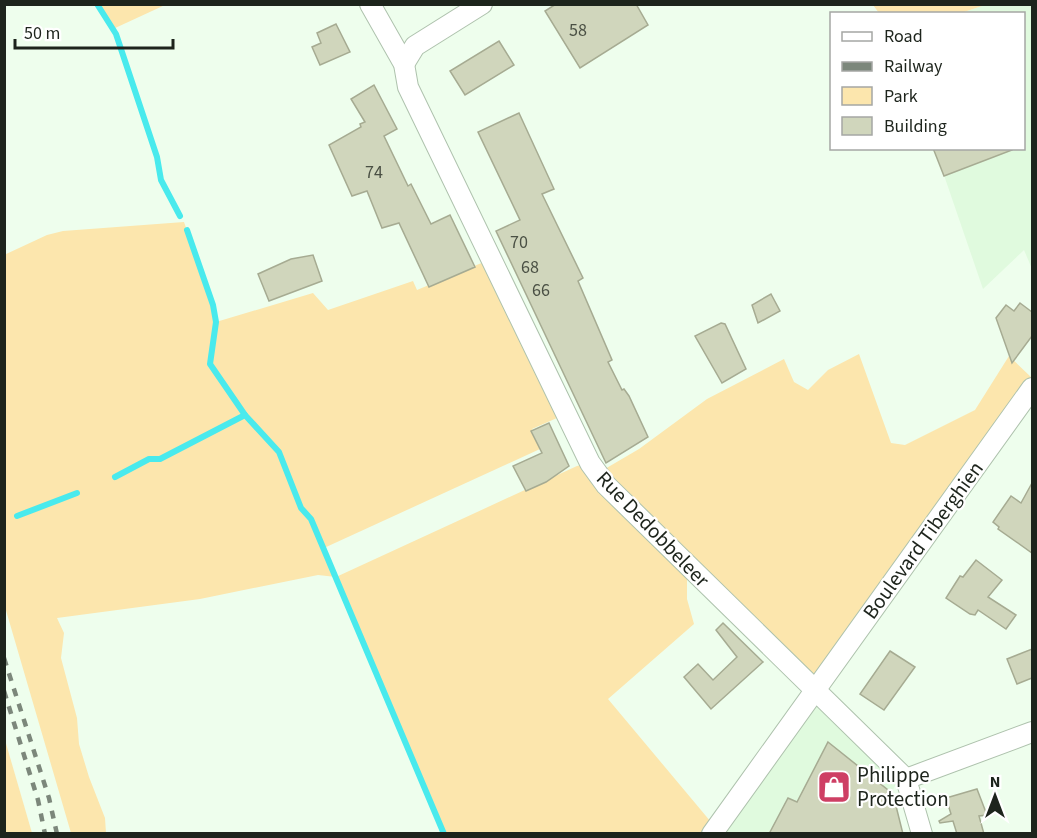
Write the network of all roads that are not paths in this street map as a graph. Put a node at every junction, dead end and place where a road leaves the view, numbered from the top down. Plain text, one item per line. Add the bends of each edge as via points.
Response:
1 (370, 4) edge
2 (482, 4) edge
3 (405, 69) junction
4 (1032, 388) edge
5 (814, 692) junction
6 (1032, 732) edge
7 (906, 779) junction
8 (712, 834) edge
9 (922, 834) edge

1 - 3 street, Rue Dedobbeleer
2 - 3 street via 415,46
3 - 5 street, Rue Dedobbeleer via 408,87 590,464 606,485
4 - 5 street, Boulevard Tiberghien
5 - 7 street, Rue Dedobbeleer
5 - 8 street, Boulevard Tiberghien
6 - 7 street
7 - 9 street

